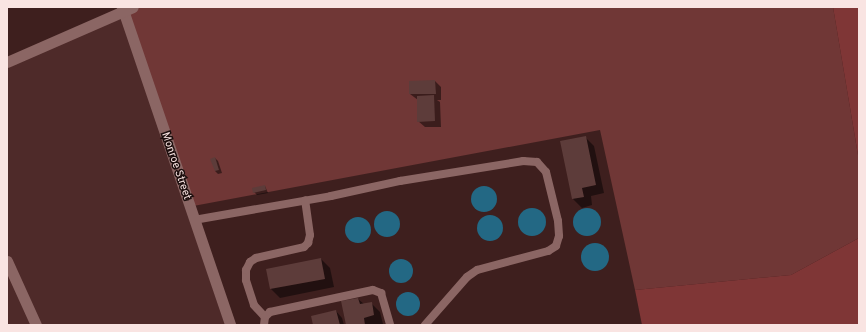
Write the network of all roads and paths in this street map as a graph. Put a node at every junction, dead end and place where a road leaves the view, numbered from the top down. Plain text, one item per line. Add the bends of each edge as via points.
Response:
1 (126, 8) edge
2 (7, 62) edge
3 (305, 200) junction
4 (194, 220) junction
5 (7, 261) edge
6 (265, 321) edge
7 (36, 325) edge
8 (230, 325) edge
9 (390, 325) edge
10 (425, 325) edge

1 - 2 street
1 - 4 street, Monroe Street
3 - 4 lane
3 - 6 lane via 310,235 308,243 304,247 256,258 250,262 246,270 246,280 254,305
3 - 10 lane via 400,181 523,161 537,162 546,172 558,221 559,236 556,246 548,251 477,270 467,277
4 - 8 street, Monroe Street
5 - 7 street
6 - 9 lane via 270,312 373,290 381,292

